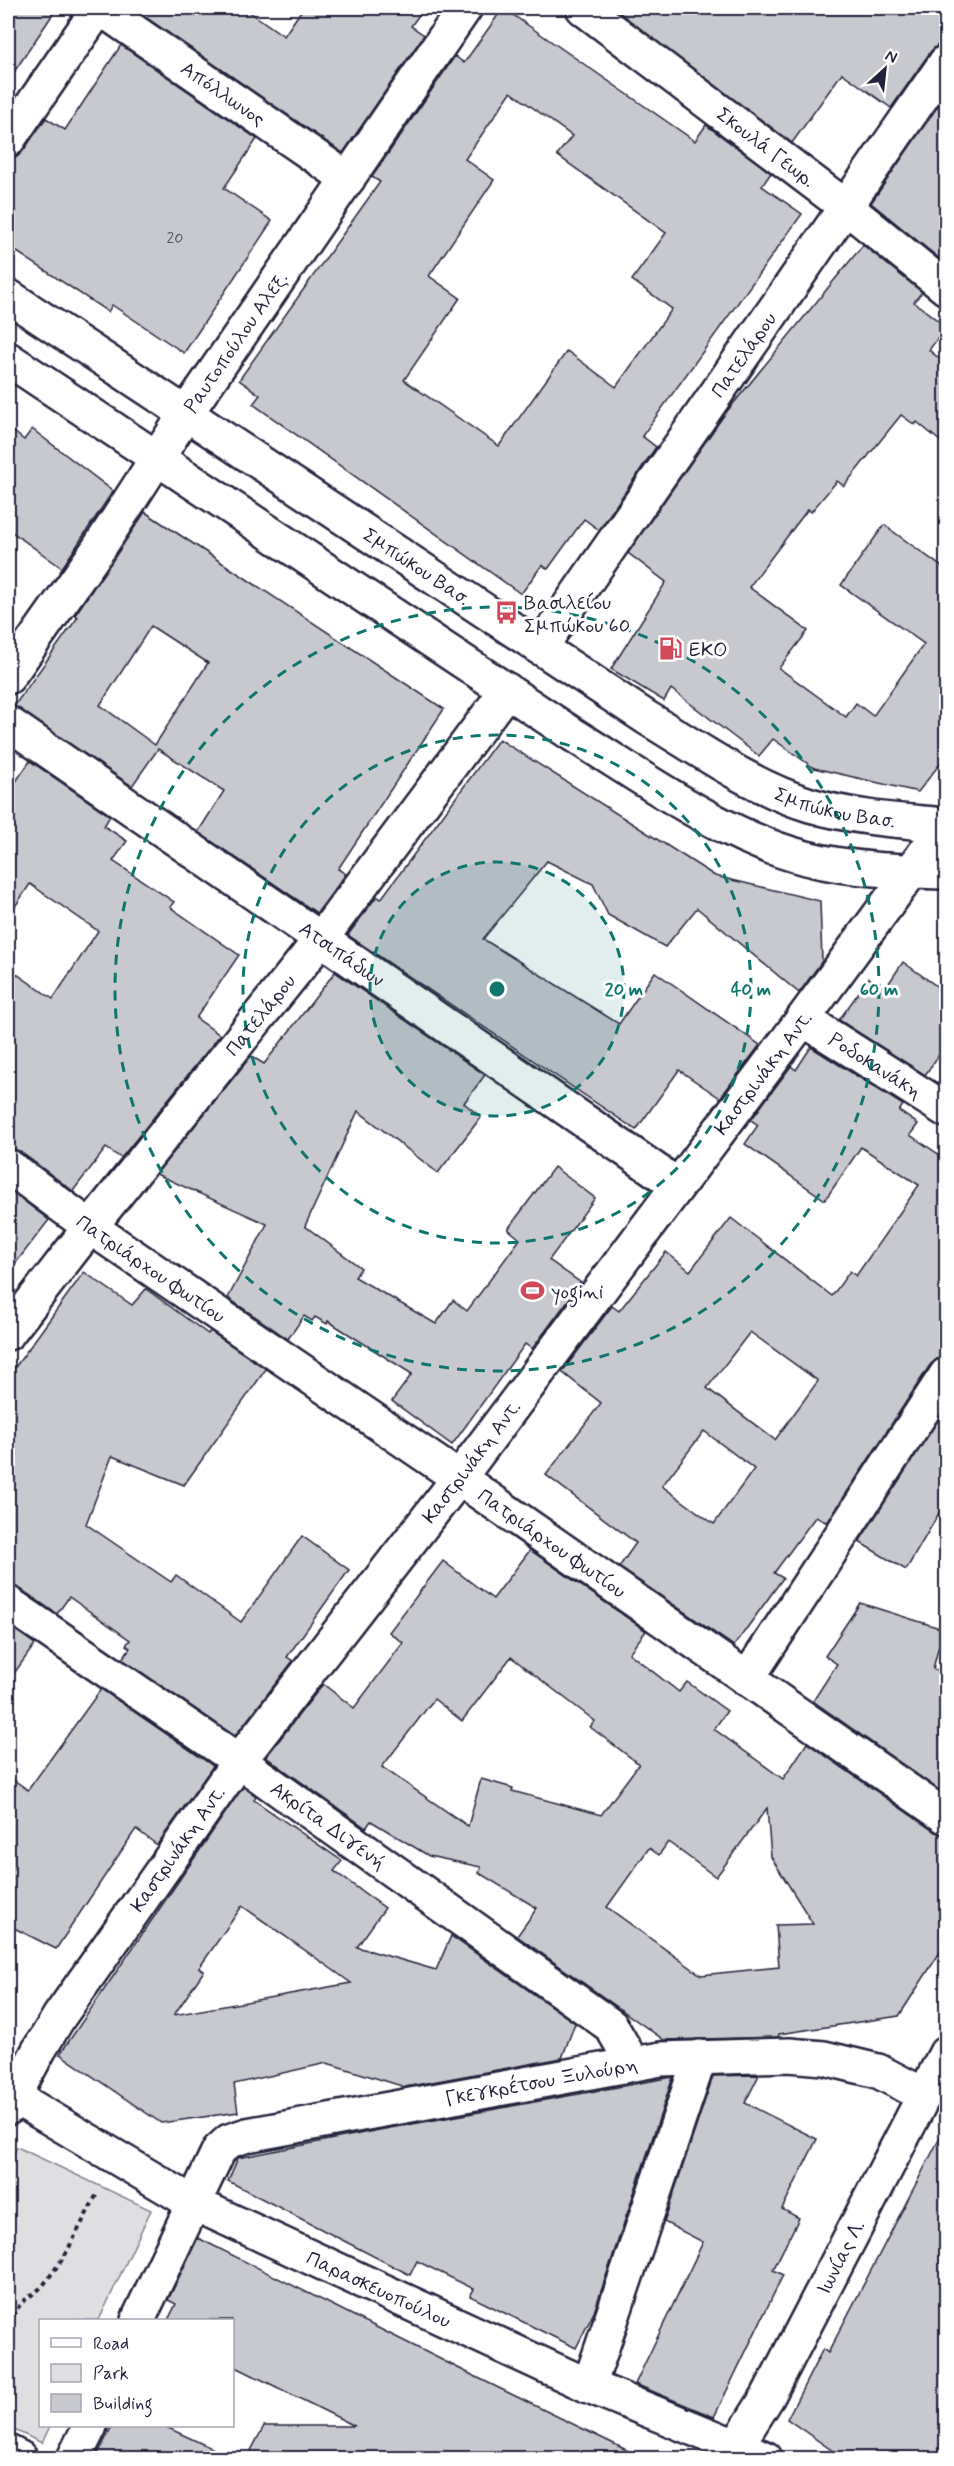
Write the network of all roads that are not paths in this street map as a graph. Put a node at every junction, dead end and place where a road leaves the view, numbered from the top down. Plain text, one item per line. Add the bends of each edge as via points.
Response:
1 (100, 8) edge
2 (465, 8) edge
3 (583, 8) edge
4 (946, 62) edge
5 (8, 140) edge
6 (348, 179) junction
7 (846, 207) junction
8 (946, 288) edge
9 (8, 296) edge
10 (8, 359) edge
11 (186, 415) junction
12 (157, 458) junction
13 (540, 648) junction
14 (8, 677) edge
15 (507, 690) junction
16 (8, 723) edge
17 (946, 825) edge
18 (913, 871) junction
19 (946, 872) edge
20 (321, 939) junction
21 (803, 1019) junction
22 (946, 1110) edge
23 (8, 1166) edge
24 (677, 1185) junction
25 (90, 1227) junction
26 (8, 1333) edge
27 (946, 1376) edge
28 (459, 1478) junction
29 (8, 1603) edge
30 (747, 1679) junction
31 (239, 1761) junction
32 (946, 1817) edge
33 (946, 2053) edge
34 (700, 2057) junction
35 (633, 2064) junction
36 (924, 2095) junction
37 (9, 2099) edge
38 (192, 2203) junction
39 (138, 2319) edge
40 (589, 2385) junction
41 (90, 2427) edge
42 (8, 2452) edge
43 (744, 2455) edge
44 (20, 2458) edge
45 (74, 2458) edge

1 - 5 street
1 - 6 street, Απόλλωνος
2 - 6 street, Ραυτοπούλου Αλεξ.
3 - 7 street, Σκουλά Γεωρ.
4 - 7 street, Πατελάρου
6 - 11 street, Ραυτοπούλου Αλεξ.
7 - 8 street, Σκουλά Γεωρ.
7 - 13 street, Πατελάρου
9 - 11 street, Σμπώκου Βασ.
10 - 12 street
11 - 12 street, Ραυτοπούλου Αλεξ.
11 - 13 street, Σμπώκου Βασ.
12 - 14 street, Ραυτοπούλου Αλεξ.
12 - 15 street
13 - 17 street, Σμπώκου Βασ. via 706,754 787,796 852,815
15 - 18 street via 635,774 750,837 817,861
15 - 20 street, Πατελάρου
16 - 20 street, Ατσιπάδων
17 - 18 street, Καστρινάκη Αντ.
18 - 19 street
18 - 21 street, Καστρινάκη Αντ.
20 - 24 street, Ατσιπάδων
20 - 25 street, Πατελάρου
21 - 22 street, Ροδοκανάκη
21 - 24 street, Καστρινάκη Αντ.
23 - 25 street, Πατριάρχου Φωτίου
24 - 28 street, Καστρινάκη Αντ.
25 - 26 street, Πατελάρου
25 - 28 street, Πατριάρχου Φωτίου
27 - 30 street
28 - 30 street, Πατριάρχου Φωτίου
28 - 31 street, Καστρινάκη Αντ.
29 - 31 street, Ακρίτα Διγενή
30 - 32 street, Πατριάρχου Φωτίου
31 - 35 street, Ακρίτα Διγενή via 611,2026
31 - 37 street, Καστρινάκη Αντ. via 59,2018
33 - 36 street, Ιωνίας Λ.
34 - 35 street, Γκεγκρέτσου Ξυλούρη
34 - 36 street, Γκεγκρέτσου Ξυλούρη via 824,2058 878,2071
34 - 40 street
35 - 38 street, Γκεγκρέτσου Ξυλούρη via 247,2135 229,2141 219,2150
36 - 43 street, Ιωνίας Λ. via 768,2396
37 - 38 street, Παρασκευοπούλου
38 - 39 street, Γκεγκρέτσου Ξυλούρη
38 - 40 street, Παρασκευοπούλου
40 - 43 street, Παρασκευοπούλου
41 - 45 street
42 - 44 street

